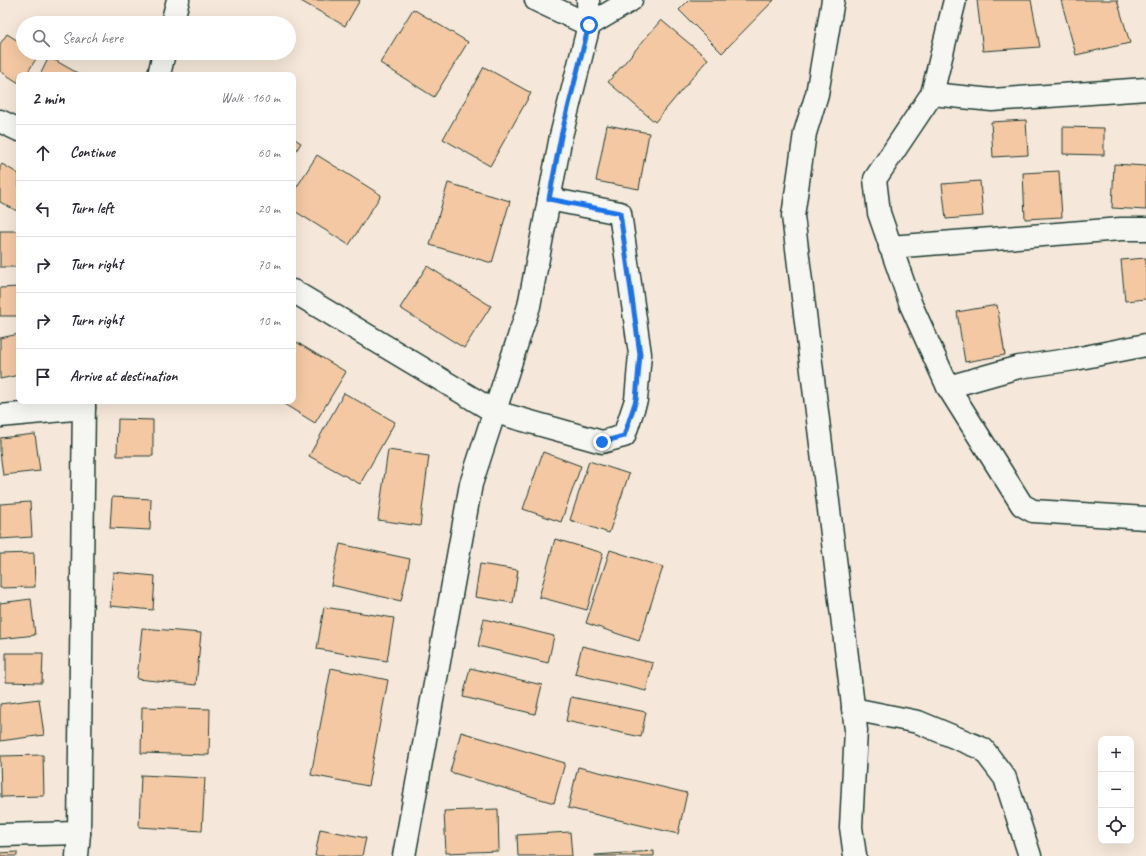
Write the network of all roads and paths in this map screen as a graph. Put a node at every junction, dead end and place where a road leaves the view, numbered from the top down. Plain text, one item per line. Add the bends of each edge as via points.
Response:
1 (178, 0) edge
2 (536, 0) edge
3 (588, 0) edge
4 (632, 0) edge
5 (833, 0) edge
6 (955, 0) edge
7 (174, 16) edge
8 (589, 25) junction
9 (162, 60) edge
10 (160, 72) edge
11 (1146, 89) edge
12 (932, 94) junction
13 (0, 121) edge
14 (16, 129) edge
15 (549, 199) junction
16 (1146, 229) edge
17 (890, 247) junction
18 (296, 292) edge
19 (1146, 345) edge
20 (948, 387) junction
21 (84, 405) edge
22 (495, 412) junction
23 (0, 416) edge
24 (1146, 518) edge
25 (853, 709) junction
26 (79, 833) junction
27 (0, 835) edge
28 (77, 856) edge
29 (404, 856) edge
30 (855, 856) edge
31 (1030, 856) edge

1 - 7 street
2 - 8 street
3 - 8 street
4 - 8 street
5 - 25 street via 817,94 805,133 793,216
6 - 12 street
8 - 15 street via 561,136
9 - 10 street
11 - 12 street via 992,100
12 - 17 street via 875,179 879,213
13 - 14 street
15 - 22 street via 529,306
15 - 22 street via 620,213 640,354 636,400 624,436 602,442
16 - 17 street
17 - 20 street via 911,305
18 - 22 street
19 - 20 street via 1019,367
20 - 24 street via 1022,505 1033,511
21 - 23 street
21 - 26 street
22 - 29 street via 471,484
25 - 30 street via 856,730 851,827
25 - 31 street via 918,722 983,749 1005,778
26 - 27 street
26 - 28 street

